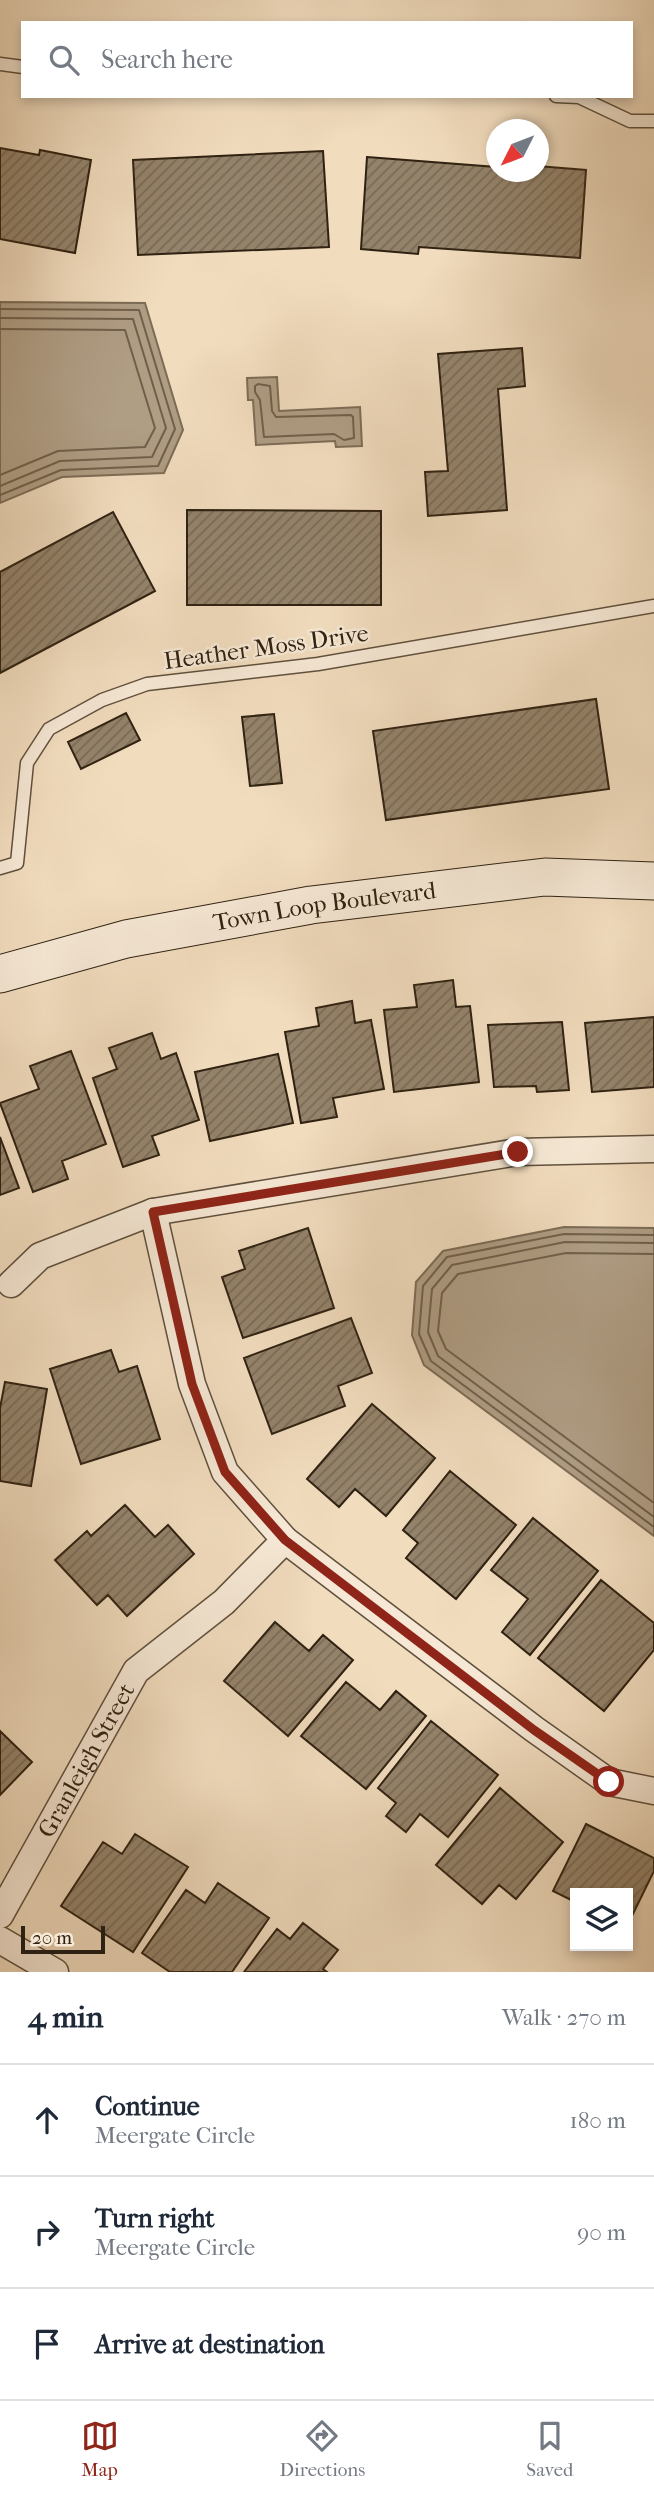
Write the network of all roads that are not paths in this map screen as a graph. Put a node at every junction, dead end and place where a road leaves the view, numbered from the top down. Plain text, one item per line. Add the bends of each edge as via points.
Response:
1 (0, 64) edge
2 (21, 67) edge
3 (581, 98) edge
4 (654, 121) edge
5 (654, 606) edge
6 (0, 868) edge
7 (654, 881) edge
8 (0, 974) edge
9 (654, 1149) edge
10 (153, 1212) junction
11 (10, 1284) dead end
12 (285, 1540) junction
13 (654, 1791) edge
14 (0, 1915) edge
15 (0, 1940) edge
16 (55, 1972) edge

1 - 2 lane
3 - 4 lane via 630,121
5 - 6 lane, Heather Moss Drive via 318,664 147,684 102,700 49,729 27,763 17,863
7 - 8 street, Town Loop Boulevard via 545,877 311,905 126,939
9 - 10 street via 518,1152
10 - 11 street via 40,1256
10 - 12 street via 192,1384 225,1472
12 - 13 street via 609,1782
12 - 14 street, Granleigh Street via 224,1602 136,1671
15 - 16 street

